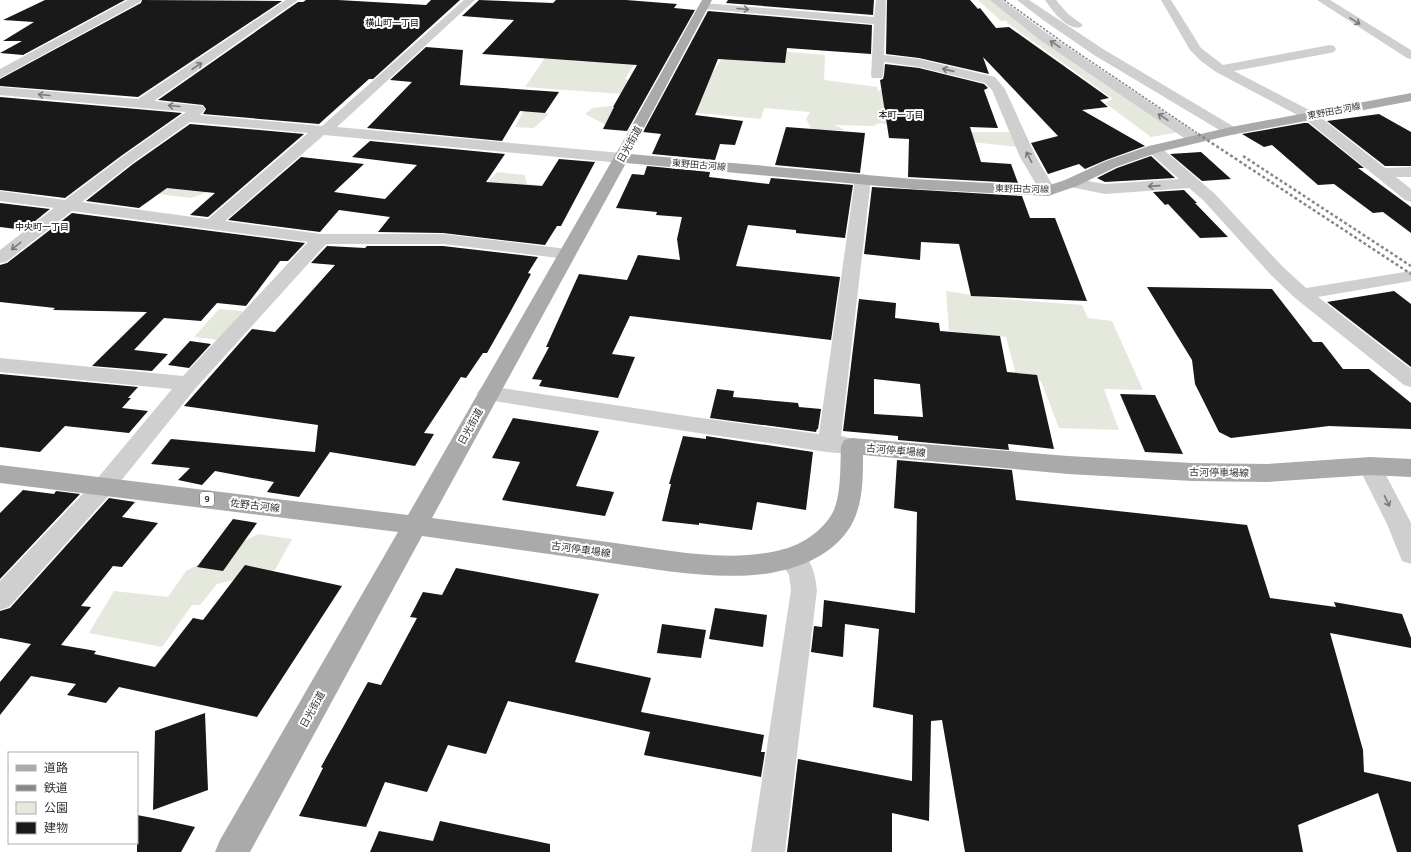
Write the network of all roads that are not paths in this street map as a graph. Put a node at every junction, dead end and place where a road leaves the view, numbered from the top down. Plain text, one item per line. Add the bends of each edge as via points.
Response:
1 (136, 0) edge
2 (293, 0) edge
3 (470, 0) edge
4 (880, 0) edge
5 (995, 0) edge
6 (1022, 0) edge
7 (1050, 0) edge
8 (1166, 0) edge
9 (1322, 0) edge
10 (706, 3) edge
11 (880, 21) junction
12 (1330, 49) dead end
13 (1411, 56) edge
14 (878, 58) junction
15 (1119, 65) junction
16 (1221, 69) junction
17 (0, 74) edge
18 (877, 75) dead end
19 (0, 91) edge
20 (1411, 97) edge
21 (142, 104) junction
22 (1310, 116) junction
23 (188, 118) junction
24 (323, 130) junction
25 (1231, 131) junction
26 (1195, 139) junction
27 (1154, 149) junction
28 (621, 158) junction
29 (1411, 172) edge
30 (1382, 173) junction
31 (862, 179) junction
32 (1193, 183) junction
33 (1071, 184) junction
34 (1048, 191) junction
35 (0, 196) edge
36 (1411, 197) edge
37 (69, 205) junction
38 (212, 224) junction
39 (321, 239) junction
40 (567, 254) junction
41 (0, 258) edge
42 (1411, 276) edge
43 (1302, 294) junction
44 (0, 365) edge
45 (1411, 380) edge
46 (188, 384) junction
47 (488, 393) junction
48 (840, 445) junction
49 (1370, 466) junction
50 (1411, 468) edge
51 (0, 474) edge
52 (104, 486) junction
53 (415, 526) junction
54 (1411, 554) edge
55 (792, 558) junction
56 (0, 599) edge
57 (232, 852) edge
58 (768, 852) edge

1 - 17 street
21 -> 2 street
3 - 24 street
4 - 11 street
26 -> 5 street via 1044,37
6 - 15 street via 1049,21
7 - 15 street via 1064,16 1117,58
8 - 16 street via 1196,50
9 -> 13 street
10 -> 11 street
10 - 28 main road, 日光街道
11 - 14 street
12 - 16 street
14 - 18 street
34 -> 14 street via 1028,157 998,89 990,80 919,63
15 - 25 street
16 - 22 street
21 -> 19 street
20 - 22 main road, 東野田古河線
23 -> 21 street via 198,109
22 - 25 main road, 東野田古河線
22 - 30 street
23 - 24 street
23 - 37 street via 127,160
24 - 28 street
24 - 38 street
25 - 26 main road, 東野田古河線
26 - 27 main road, 東野田古河線
27 - 32 street
27 - 33 main road, 東野田古河線 via 1111,164
28 - 31 main road, 東野田古河線
28 - 40 main road, 日光街道
29 - 30 street
30 - 36 street
31 - 34 main road, 東野田古河線
31 - 48 street
32 -> 33 street via 1105,189
32 - 43 street
33 - 34 main road, 東野田古河線
35 - 37 street
37 - 38 street
37 -> 41 street
38 - 39 street
39 - 40 street via 443,239
39 - 46 street
40 - 47 main road, 日光街道
42 - 43 street
43 - 45 street
44 - 46 street
46 - 52 street
47 - 48 street
47 - 53 main road, 日光街道
48 - 49 main road, 古河停車場線 via 1068,465 1192,472 1268,473
48 - 55 main road, 古河停車場線 via 850,491 846,511 838,526 824,540 809,551
49 - 50 main road, 古河停車場線
49 -> 54 street
51 - 52 main road, 佐野古河線 / 9
52 - 53 main road, 佐野古河線 / 9
52 - 56 street
53 - 55 main road, 古河停車場線 via 693,564 728,566
53 - 57 main road, 日光街道
55 - 58 street via 802,573 804,590

